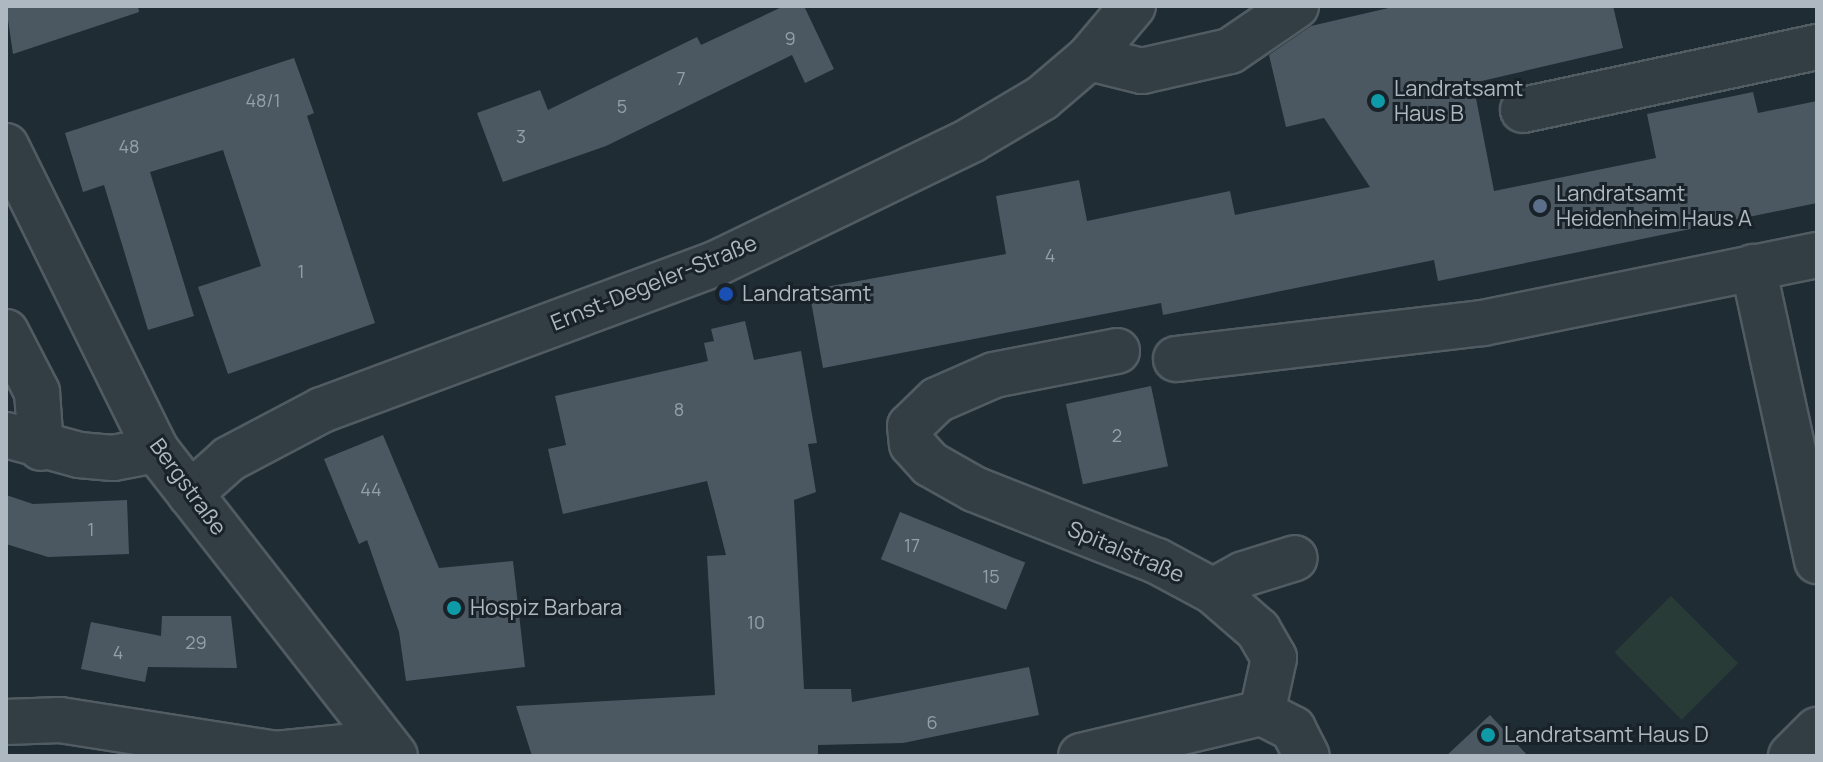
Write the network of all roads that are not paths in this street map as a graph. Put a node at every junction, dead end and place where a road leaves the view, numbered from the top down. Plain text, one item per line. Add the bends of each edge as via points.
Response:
1 (1133, 6) edge
2 (1296, 6) edge
3 (1817, 47) edge
4 (1089, 58) junction
5 (1523, 110) dead end
6 (6, 146) edge
7 (1817, 255) edge
8 (1753, 267) junction
9 (6, 332) edge
10 (1117, 351) dead end
11 (1176, 359) dead end
12 (23, 442) edge
13 (156, 450) junction
14 (190, 494) junction
15 (1295, 558) dead end
16 (1817, 561) edge
17 (1213, 591) junction
18 (1262, 713) junction
19 (6, 722) edge
20 (1817, 730) edge
21 (390, 749) edge
22 (1081, 756) edge
23 (1307, 756) edge
24 (1791, 756) edge

1 - 4 street, Ernst-Degeler-Straße
2 - 4 street via 1230,51 1142,71
3 - 5 street
4 - 14 street, Ernst-Degeler-Straße via 1042,98 971,140 717,263 322,410 229,459
6 - 13 street, Bergstraße
7 - 8 street
8 - 11 street via 1483,323
8 - 16 street
9 - 12 street via 37,392
10 - 17 street, Spitalstraße via 994,375 937,400 910,426 912,444 930,464 974,489 1157,561
12 - 13 street via 113,458
13 - 14 street, Bergstraße
14 - 21 street, Bergstraße
15 - 17 street via 1244,574
17 - 18 street, Spitalstraße via 1258,630 1274,658
18 - 22 street
18 - 23 street via 1293,729
19 - 21 street via 60,720 276,754
20 - 24 street

